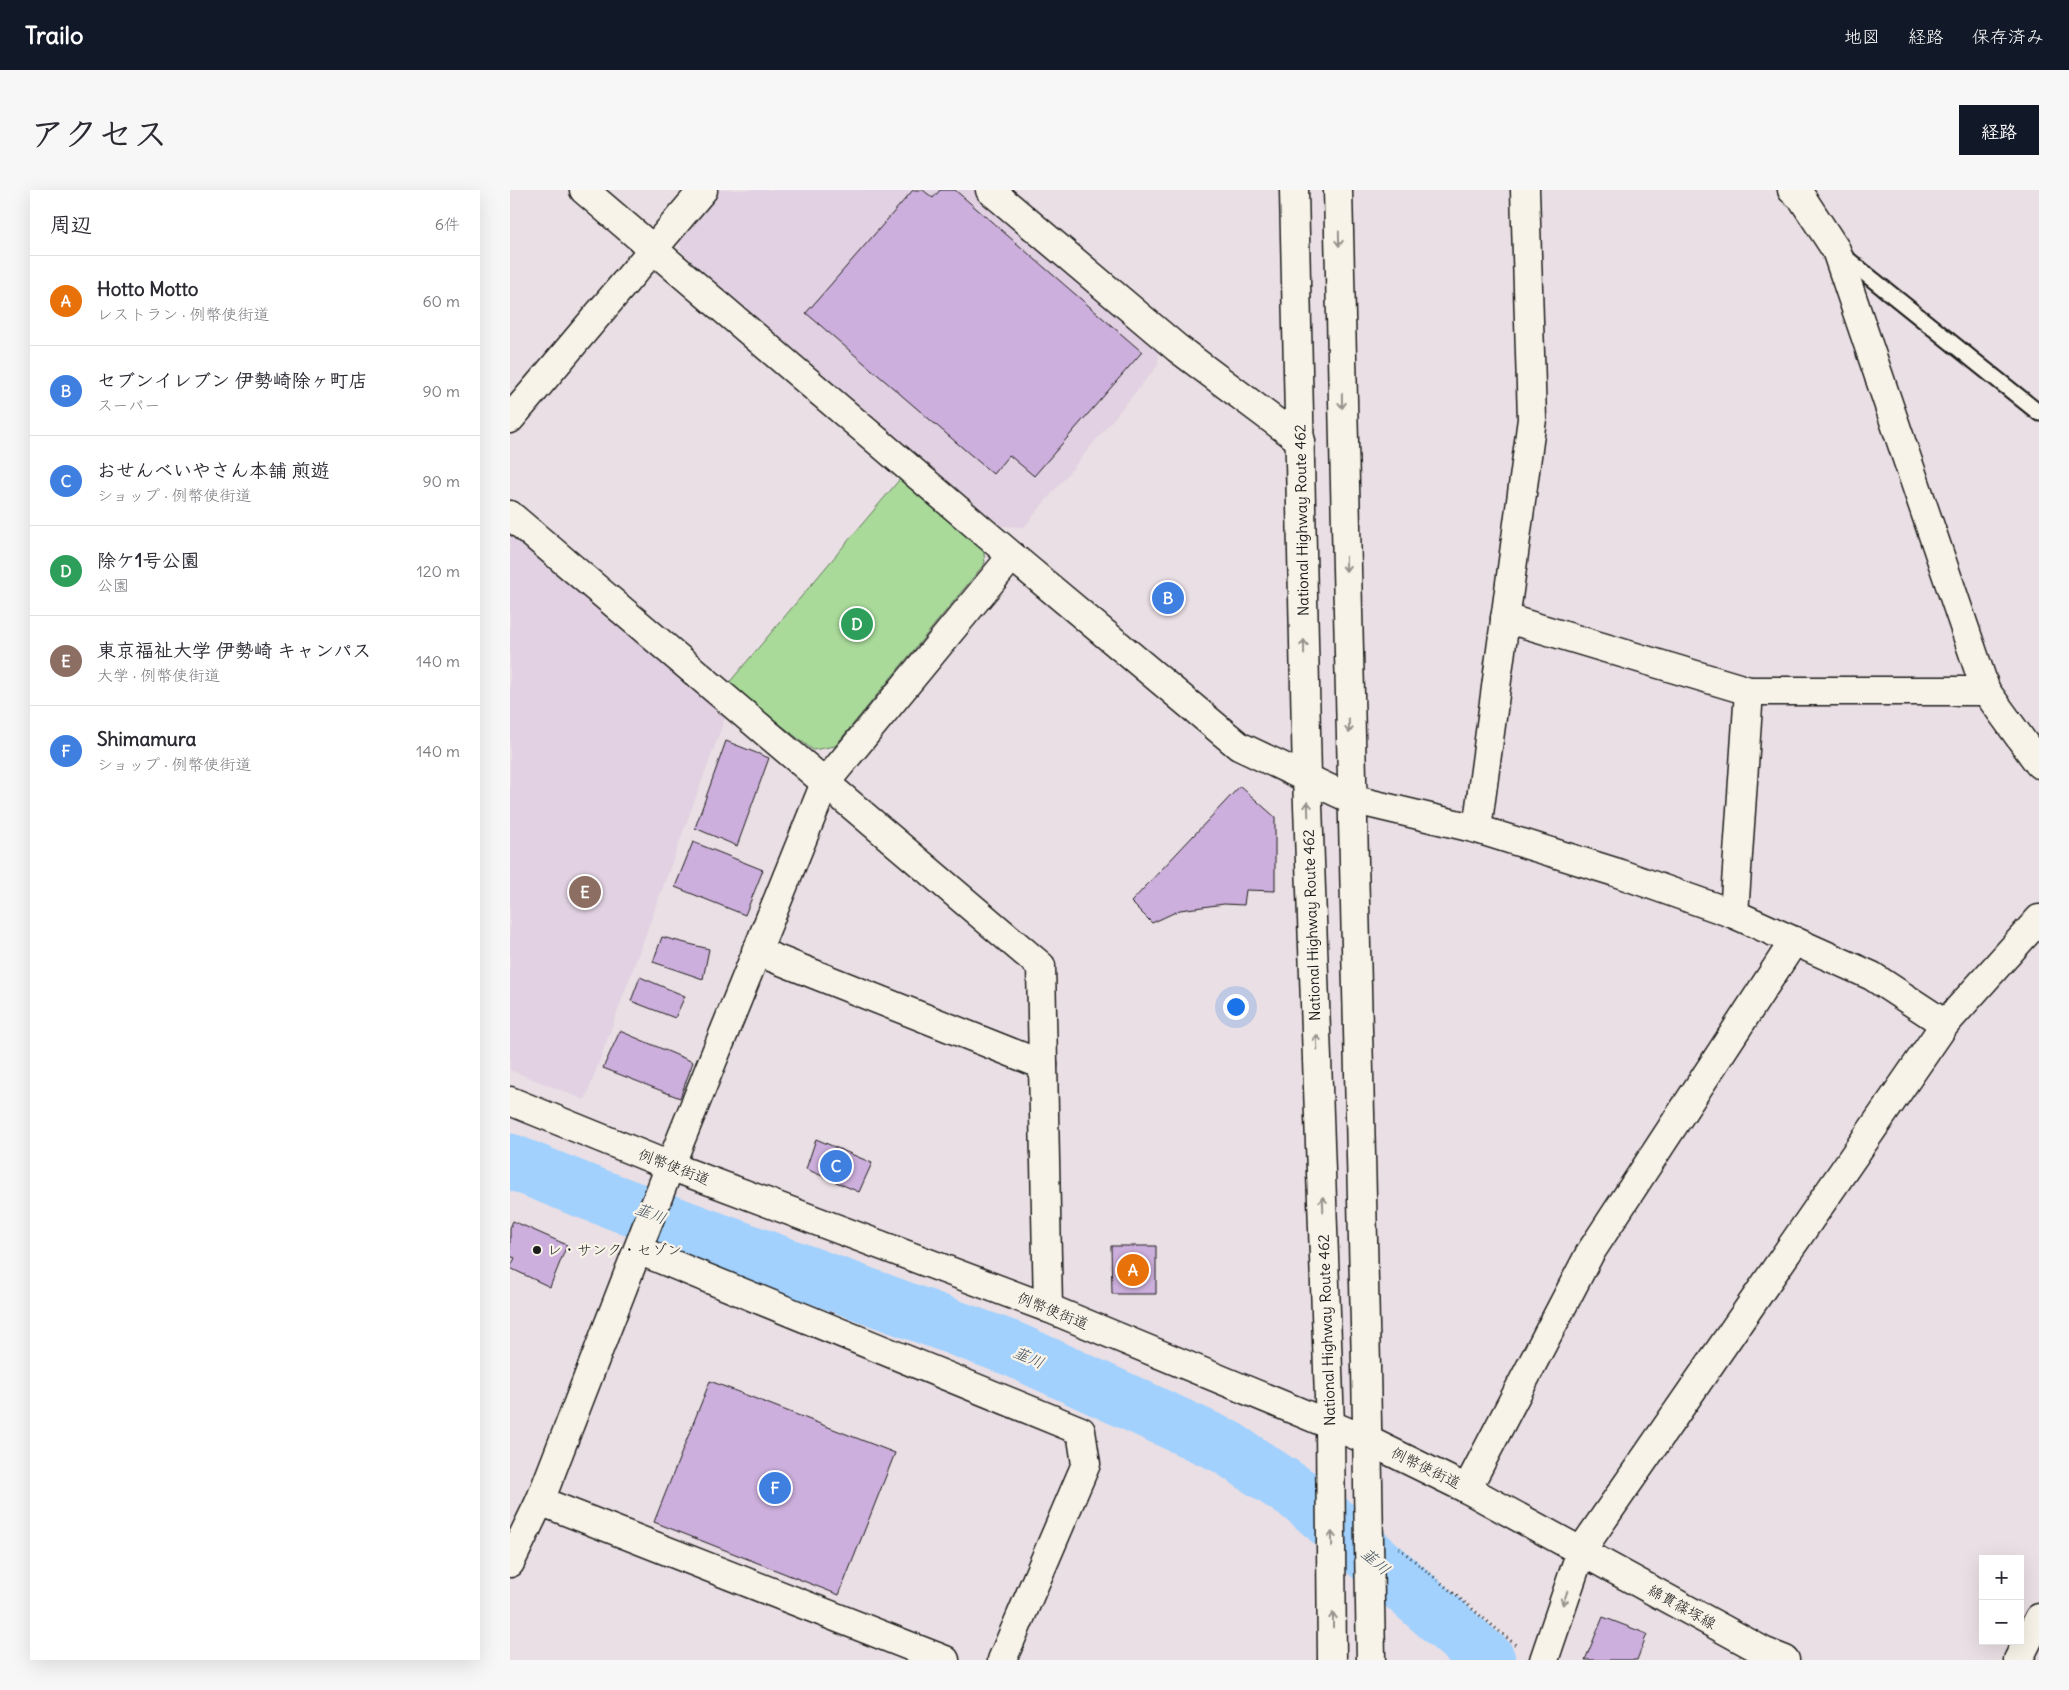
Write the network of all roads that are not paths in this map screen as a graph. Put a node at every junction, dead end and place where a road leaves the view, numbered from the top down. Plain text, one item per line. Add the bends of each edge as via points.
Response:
1 (584, 190) edge
2 (703, 190) edge
3 (990, 190) edge
4 (1294, 190) edge
5 (1338, 190) edge
6 (1525, 190) edge
7 (1792, 190) edge
8 (654, 250) junction
9 (1836, 250) junction
10 (2039, 413) edge
11 (510, 418) edge
12 (1301, 441) junction
13 (510, 515) edge
14 (1012, 556) junction
15 (1505, 618) junction
16 (1748, 691) junction
17 (1986, 691) junction
18 (2039, 764) edge
19 (1307, 777) junction
20 (825, 782) junction
21 (1351, 800) junction
22 (1477, 829) junction
23 (1734, 914) junction
24 (2039, 919) edge
25 (1794, 941) junction
26 (756, 951) junction
27 (1945, 1024) junction
28 (1043, 1065) junction
29 (510, 1101) edge
30 (670, 1166) junction
31 (638, 1250) junction
32 (1048, 1308) junction
33 (1330, 1426) junction
34 (1367, 1440) junction
35 (1467, 1489) junction
36 (540, 1501) junction
37 (1582, 1552) junction
38 (510, 1563) edge
39 (2039, 1618) edge
40 (1533, 1655) edge
41 (945, 1660) edge
42 (1002, 1660) edge
43 (1332, 1660) edge
44 (1371, 1660) edge
45 (1784, 1660) edge
46 (2018, 1660) edge

1 - 8 main road
2 - 8 main road
3 - 12 main road via 1177,348
4 - 12 main road, National Highway Route 462
5 -> 21 main road
6 - 15 main road via 1532,419
7 - 9 main road via 1802,198
8 - 11 main road
8 - 14 main road
9 - 10 lane
9 - 17 main road
19 -> 12 main road, National Highway Route 462
13 - 20 main road
14 - 19 main road via 1239,746
14 - 20 main road
15 - 16 main road
15 - 22 main road
16 - 17 main road
16 - 23 main road
17 - 18 main road
19 - 21 main road
33 -> 19 main road, National Highway Route 462
20 - 26 main road
20 - 28 main road via 1041,966
21 - 22 main road
21 - 34 main road
22 - 23 main road via 1615,872
23 - 25 main road
24 - 27 main road
25 - 27 main road via 1872,976
25 - 35 main road via 1590,1253
26 - 28 main road
26 - 30 main road
27 - 37 main road
28 - 32 main road
29 - 30 main road, 例幣使街道
30 - 31 main road
30 - 32 main road, 例幣使街道
31 - 36 main road
31 - 42 main road via 1081,1431 1086,1464
32 - 33 main road, 例幣使街道
33 - 34 main road, 例幣使街道
43 -> 33 main road, National Highway Route 462
34 - 35 main road, 例幣使街道
34 - 44 main road
35 - 37 main road, 例幣使街道
36 - 38 main road
36 - 41 main road
37 -> 40 main road
37 - 45 main road, 綿貫篠塚線
39 - 46 main road

